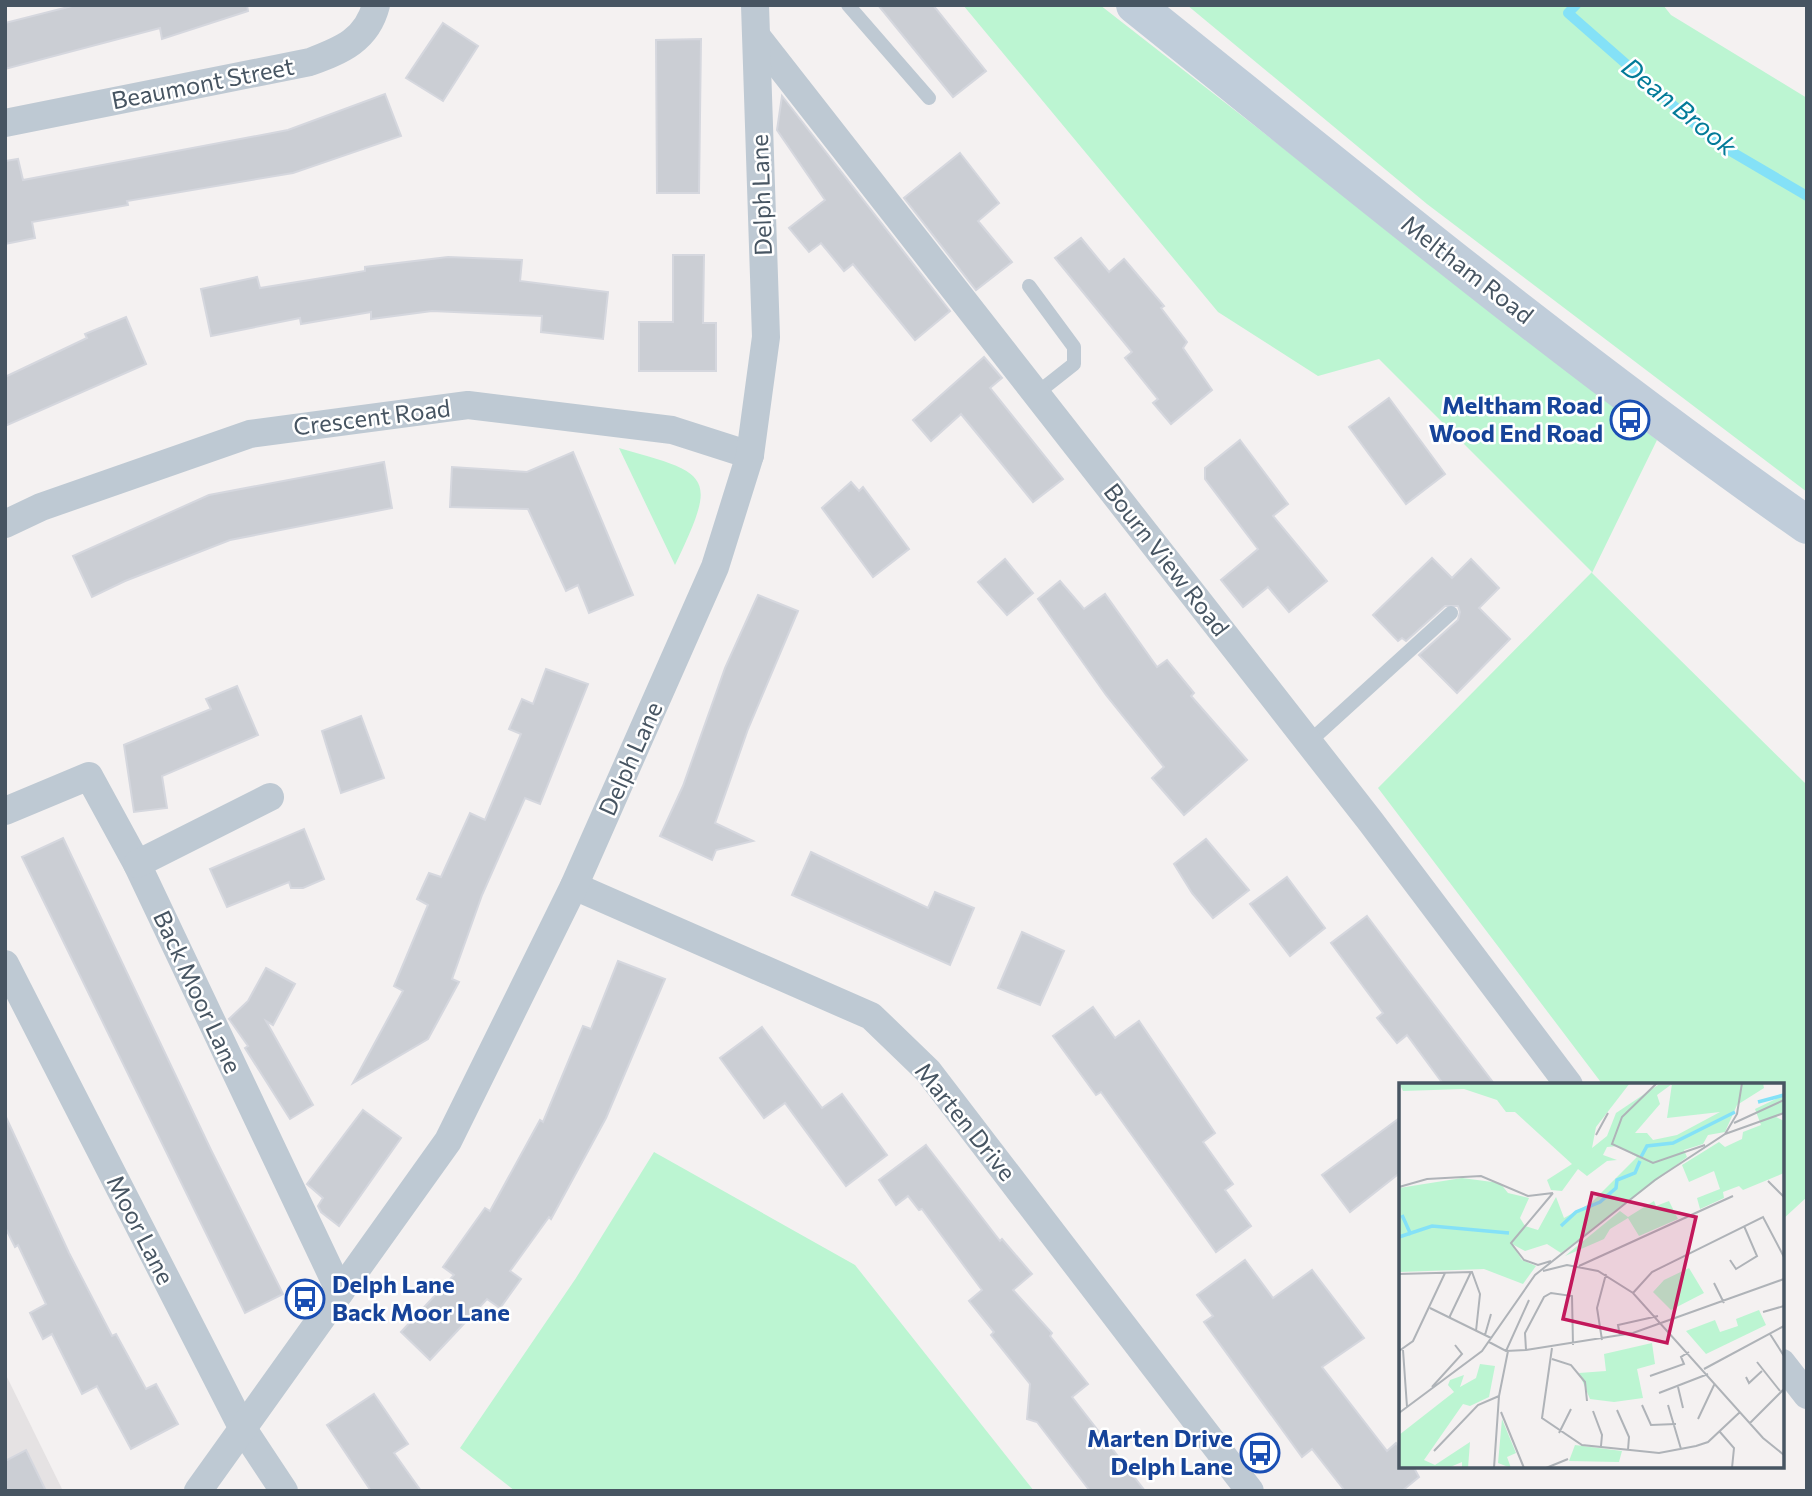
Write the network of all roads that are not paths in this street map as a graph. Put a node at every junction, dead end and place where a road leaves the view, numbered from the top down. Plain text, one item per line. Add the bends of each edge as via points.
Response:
1 (376, 5) edge
2 (755, 5) edge
3 (848, 5) edge
4 (1135, 5) edge
5 (758, 38) junction
6 (929, 99) dead end
7 (5, 123) edge
8 (1029, 286) dead end
9 (1037, 394) junction
10 (750, 455) junction
11 (5, 524) edge
12 (1807, 525) edge
13 (1451, 613) dead end
14 (1309, 742) junction
15 (270, 797) dead end
16 (5, 811) edge
17 (137, 864) junction
18 (574, 886) junction
19 (5, 964) edge
20 (1567, 1083) edge
21 (340, 1292) junction
22 (1784, 1366) edge
23 (1807, 1395) edge
24 (243, 1429) junction
25 (198, 1491) edge
26 (284, 1491) edge
27 (1250, 1491) edge

1 - 7 street, Beaumont Street via 370,26 342,49 310,62
2 - 5 street, Delph Lane
3 - 6 lane
4 - 12 main road, Meltham Road via 1450,258
5 - 9 street, Bourn View Road
5 - 10 street, Delph Lane via 766,337
8 - 9 lane via 1074,347 1074,364
9 - 14 street, Bourn View Road
10 - 11 street, Crescent Road via 672,430 468,405 250,434 41,507
10 - 18 street, Delph Lane via 715,567
13 - 14 lane
14 - 20 street, Bourn View Road
15 - 17 street
16 - 17 street, Back Moor Lane via 89,776
17 - 21 street, Back Moor Lane
18 - 21 street, Delph Lane via 448,1141
18 - 27 street, Marten Drive via 871,1016 929,1071
19 - 24 street, Moor Lane
21 - 24 street, Delph Lane
22 - 23 street
24 - 25 street, Delph Lane
24 - 26 street, Moor Lane

